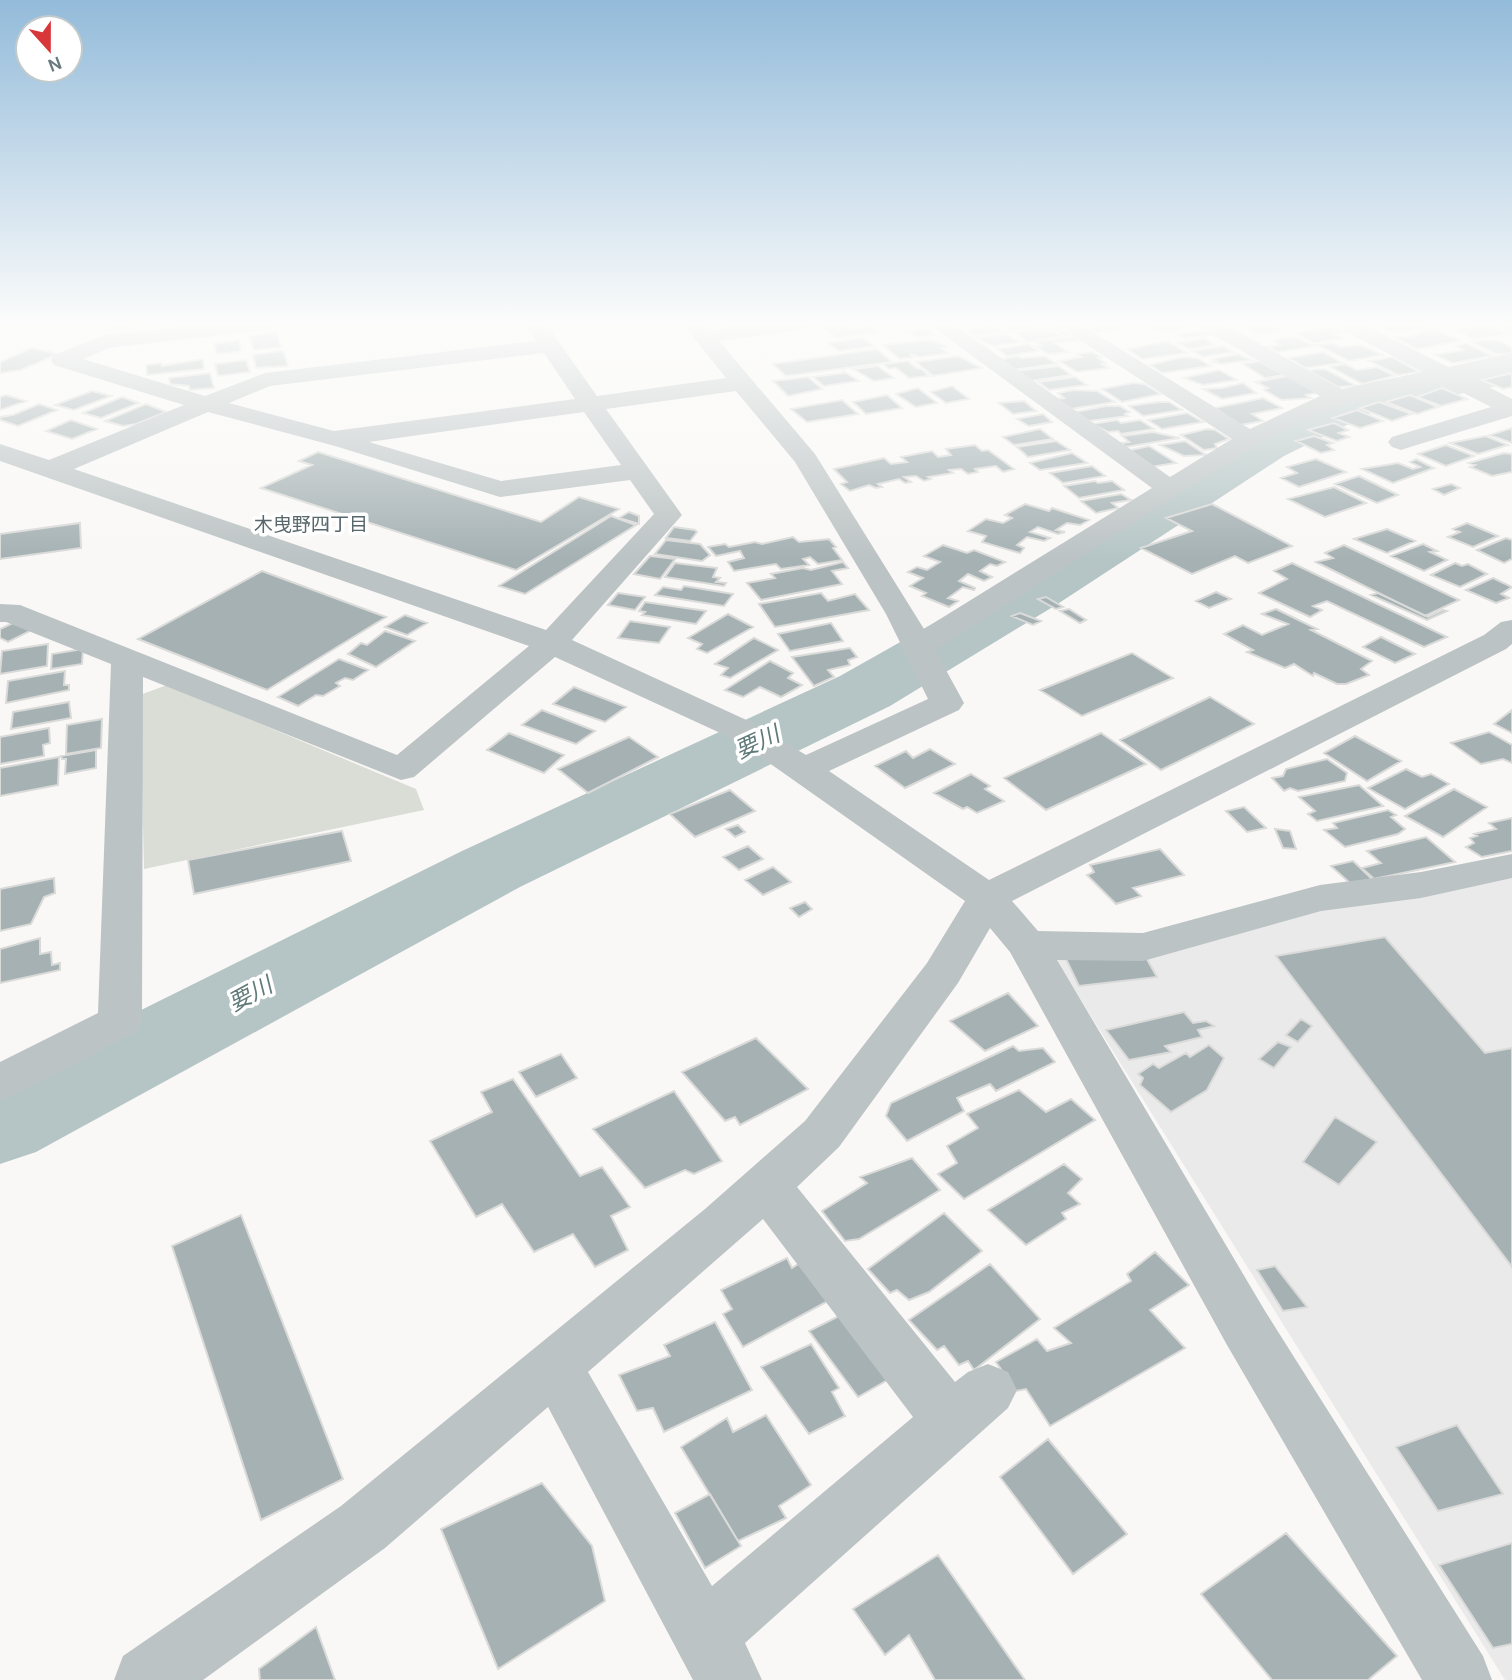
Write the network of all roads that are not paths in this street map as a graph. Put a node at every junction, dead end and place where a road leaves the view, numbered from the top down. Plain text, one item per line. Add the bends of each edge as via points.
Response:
1 (200, 402) edge
2 (209, 402) edge
3 (589, 402) edge
4 (592, 402) edge
5 (758, 402) edge
6 (1049, 402) edge
7 (1190, 402) edge
8 (1326, 402) edge
9 (205, 404) junction
10 (1512, 408) edge
11 (334, 439) junction
12 (1249, 439) junction
13 (1401, 442) dead end
14 (0, 452) edge
15 (44, 467) junction
16 (638, 471) junction
17 (0, 483) edge
18 (1171, 489) junction
19 (0, 613) edge
20 (1512, 629) edge
21 (552, 643) junction
22 (923, 655) junction
23 (127, 659) junction
24 (790, 761) junction
25 (1512, 866) edge
26 (987, 897) junction
27 (1027, 945) junction
28 (0, 1082) edge
29 (765, 1185) junction
30 (555, 1366) junction
31 (717, 1658) edge
32 (147, 1680) edge
33 (1459, 1680) edge

1 - 9 street
2 - 9 street
3 - 11 street
4 - 16 street
5 - 22 street via 806,459
6 - 18 street
7 - 12 street
8 - 12 street
9 - 11 street
9 - 15 street
10 - 13 street
11 - 16 street via 500,489
12 - 18 street
14 - 15 street
15 - 17 street
15 - 21 street
16 - 21 street via 668,515
18 - 22 street
19 - 23 street via 9,612
20 - 26 street via 1495,642
21 - 23 street via 401,769
21 - 24 street via 741,730
22 - 24 street via 947,703
23 - 28 street via 120,1021
24 - 26 street
25 - 27 street via 1420,885 1320,898 1143,947
26 - 27 street
26 - 29 street via 943,973 822,1134
27 - 33 street via 1246,1328
29 - 30 street
29 - 31 street via 970,1406
30 - 31 street
30 - 32 street via 363,1527

